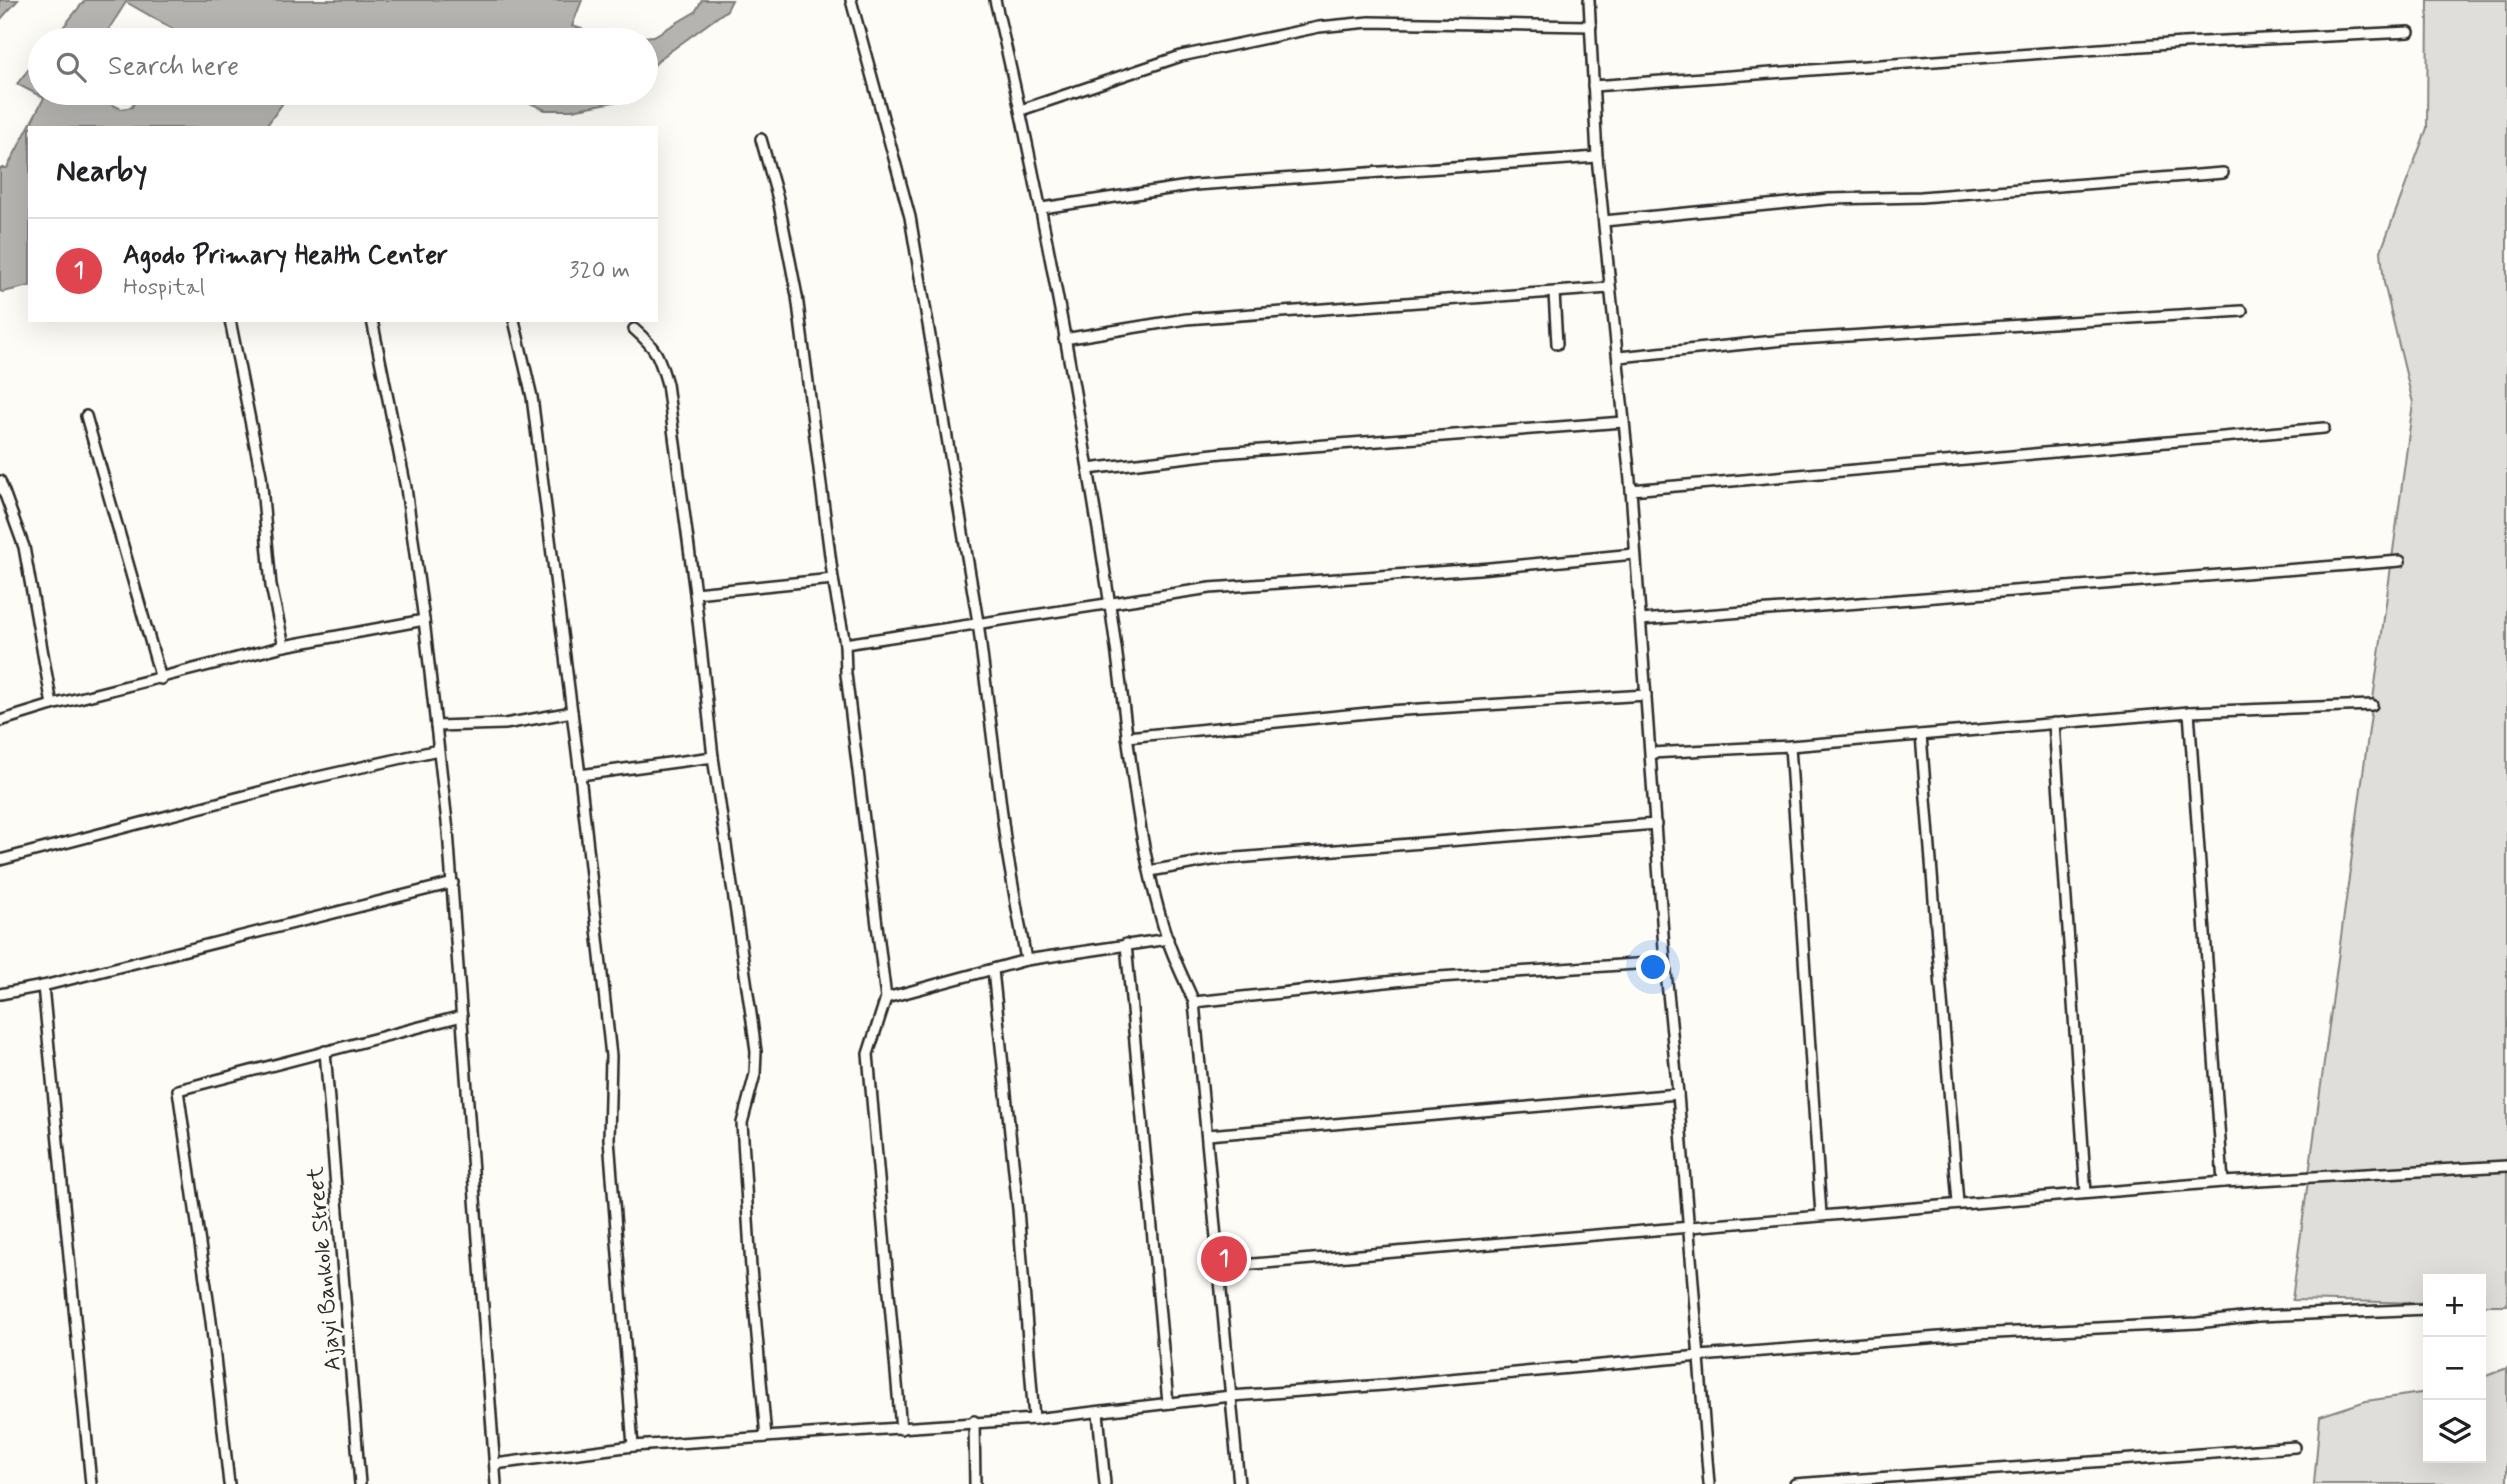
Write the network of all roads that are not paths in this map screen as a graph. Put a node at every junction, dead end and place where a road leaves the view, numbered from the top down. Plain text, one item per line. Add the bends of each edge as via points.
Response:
1 (851, 0) edge
2 (995, 0) edge
3 (1589, 0) edge
4 (1591, 26) junction
5 (2409, 32) dead end
6 (1593, 86) junction
7 (1021, 110) junction
8 (761, 139) dead end
9 (1597, 157) junction
10 (2222, 173) dead end
11 (1042, 208) junction
12 (1604, 221) junction
13 (1609, 288) junction
14 (1554, 293) junction
15 (2242, 311) dead end
16 (230, 322) edge
17 (372, 322) edge
18 (514, 322) edge
19 (634, 329) dead end
20 (1064, 339) junction
21 (1557, 344) dead end
22 (1619, 356) junction
23 (86, 416) dead end
24 (1623, 422) junction
25 (2324, 428) dead end
26 (1088, 469) junction
27 (0, 481) edge
28 (1631, 490) junction
29 (1634, 554) junction
30 (2400, 561) dead end
31 (833, 579) junction
32 (695, 593) junction
33 (1110, 602) junction
34 (1642, 620) junction
35 (425, 621) junction
36 (978, 622) junction
37 (845, 644) junction
38 (284, 646) junction
39 (161, 679) junction
40 (1646, 695) junction
41 (52, 705) junction
42 (2372, 705) dead end
43 (572, 712) junction
44 (2189, 712) junction
45 (0, 721) edge
46 (2054, 723) junction
47 (436, 726) junction
48 (1921, 735) junction
49 (1127, 737) junction
50 (1790, 746) junction
51 (438, 750) junction
52 (1651, 753) junction
53 (713, 757) junction
54 (580, 775) junction
55 (1656, 824) junction
56 (0, 860) edge
57 (1150, 870) junction
58 (453, 883) junction
59 (1168, 939) junction
60 (1126, 944) junction
61 (1026, 960) junction
62 (1665, 962) junction
63 (993, 970) junction
64 (43, 986) junction
65 (0, 994) edge
66 (886, 998) junction
67 (1194, 1002) junction
68 (462, 1016) junction
69 (325, 1051) junction
70 (1678, 1094) junction
71 (1208, 1135) junction
72 (2507, 1166) edge
73 (2223, 1182) junction
74 (2086, 1194) junction
75 (1958, 1203) junction
76 (1821, 1215) junction
77 (1688, 1226) junction
78 (1217, 1267) junction
79 (2423, 1309) edge
80 (1700, 1356) junction
81 (1231, 1396) junction
82 (1168, 1403) junction
83 (1098, 1413) junction
84 (1034, 1419) junction
85 (974, 1421) junction
86 (901, 1429) junction
87 (766, 1437) junction
88 (632, 1446) junction
89 (2295, 1447) dead end
90 (495, 1464) junction
91 (91, 1484) edge
92 (229, 1484) edge
93 (360, 1484) edge
94 (496, 1484) edge
95 (975, 1484) edge
96 (1105, 1484) edge
97 (1239, 1484) edge
98 (1709, 1484) edge
99 (1795, 1484) edge

1 - 36 street via 910,217
2 - 7 street
3 - 4 street
4 - 6 street
4 - 7 street via 1369,22 1319,27 1181,56
5 - 6 street via 2183,43
6 - 9 street
7 - 11 street
8 - 31 street via 797,296
9 - 11 street via 1195,186
9 - 12 street
10 - 12 street via 1935,196 1829,199
11 - 20 street
12 - 13 street
13 - 14 street
13 - 22 street
14 - 20 street via 1186,319
14 - 21 street
15 - 22 street via 1784,340
16 - 38 street via 261,475 271,586
17 - 35 street via 407,488
18 - 43 street via 532,397
19 - 32 street via 652,345 667,384
20 - 26 street
22 - 24 street
23 - 39 street
24 - 26 street via 1222,453
24 - 28 street
25 - 28 street
26 - 33 street
27 - 41 street via 26,556
28 - 29 street
29 - 33 street via 1210,588
29 - 34 street
30 - 34 street
31 - 32 street
31 - 37 street
32 - 53 street
33 - 36 street
33 - 49 street
34 - 40 street
35 - 38 street
35 - 47 street
36 - 37 street
36 - 61 street via 1006,846
37 - 66 street
38 - 39 street
39 - 41 street
40 - 49 street via 1388,711
40 - 52 street
41 - 45 street
42 - 44 street
43 - 47 street via 505,724
43 - 54 street
44 - 46 street
44 - 73 street
46 - 48 street
46 - 74 street
47 - 51 street
48 - 50 street
48 - 75 street
49 - 57 street
50 - 52 street
50 - 76 street
51 - 56 street
51 - 58 street
52 - 55 street
53 - 54 street
53 - 87 street via 756,1052 742,1124
54 - 88 street via 611,1056 609,1139
55 - 57 street via 1212,860
55 - 62 street
57 - 59 street
58 - 64 street
58 - 68 street
59 - 60 street
59 - 67 street
60 - 61 street
60 - 82 street
61 - 63 street
62 - 67 street via 1424,978
62 - 70 street
63 - 66 street
63 - 84 street
64 - 65 street
64 - 91 street
66 - 86 street via 868,1054
67 - 71 street
68 - 69 street
68 - 90 street
69 - 92 street via 178,1090
69 - 93 street, Ajayi Bankole Street
70 - 71 street
70 - 77 street
71 - 78 street
72 - 73 street
73 - 74 street
74 - 75 street
75 - 76 street
76 - 77 street
77 - 78 street
77 - 80 street
78 - 81 street
79 - 80 street via 1977,1334
80 - 81 street
80 - 98 street
81 - 82 street
81 - 97 street
82 - 83 street
83 - 84 street
83 - 96 street
84 - 85 street
85 - 86 street
85 - 95 street
86 - 87 street
87 - 88 street
88 - 90 street
89 - 99 street
90 - 94 street

